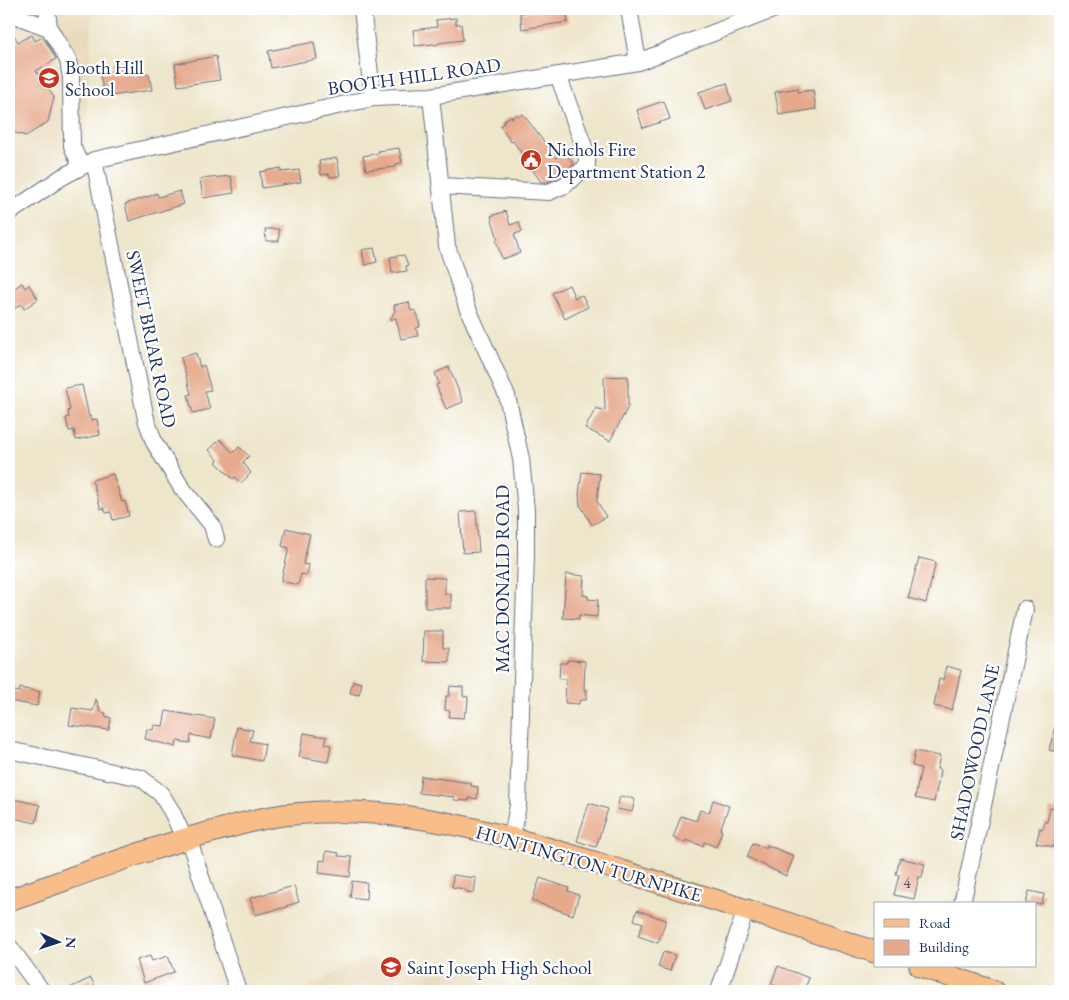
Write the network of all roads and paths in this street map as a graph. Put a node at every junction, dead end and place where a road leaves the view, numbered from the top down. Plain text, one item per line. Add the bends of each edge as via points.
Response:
1 (13, 9) edge
2 (47, 9) edge
3 (362, 9) edge
4 (629, 9) edge
5 (775, 9) edge
6 (49, 28) junction
7 (638, 62) junction
8 (558, 75) junction
9 (431, 96) junction
10 (373, 98) junction
11 (88, 163) junction
12 (441, 186) junction
13 (9, 213) edge
14 (216, 539) dead end
15 (1025, 609) dead end
16 (9, 750) edge
17 (512, 837) junction
18 (186, 838) junction
19 (9, 900) edge
20 (962, 902) edge
21 (746, 909) junction
22 (9, 946) edge
23 (874, 952) edge
24 (931, 968) edge
25 (947, 971) edge
26 (42, 991) edge
27 (238, 991) edge
28 (719, 991) edge
29 (993, 991) edge

1 - 6 street via 17,16
2 - 6 street
3 - 10 street
4 - 7 street
5 - 7 street, BOOTH HILL ROAD
6 - 11 street, SWEET BRIAR ROAD via 68,60 72,146
7 - 8 street, BOOTH HILL ROAD
8 - 9 street, BOOTH HILL ROAD
8 - 12 street via 587,156 587,166 565,185 549,192
9 - 10 street, BOOTH HILL ROAD
9 - 12 street, MAC DONALD ROAD
10 - 11 street, BOOTH HILL ROAD
11 - 13 street, BOOTH HILL ROAD via 62,176
11 - 14 street, SWEET BRIAR ROAD via 146,419 154,442 181,487 212,525
12 - 17 street, MAC DONALD ROAD via 447,246 467,307 507,396 522,466 526,564 518,806
15 - 20 street, SHADOWOOD LANE
16 - 18 street via 141,778 162,794
17 - 18 main road, HUNTINGTON TURNPIKE via 430,820 330,811 258,819
17 - 21 main road, HUNTINGTON TURNPIKE
18 - 19 main road, HUNTINGTON TURNPIKE
18 - 27 street
21 - 23 main road, HUNTINGTON TURNPIKE
21 - 28 street
22 - 26 street
24 - 25 main road
25 - 29 main road

